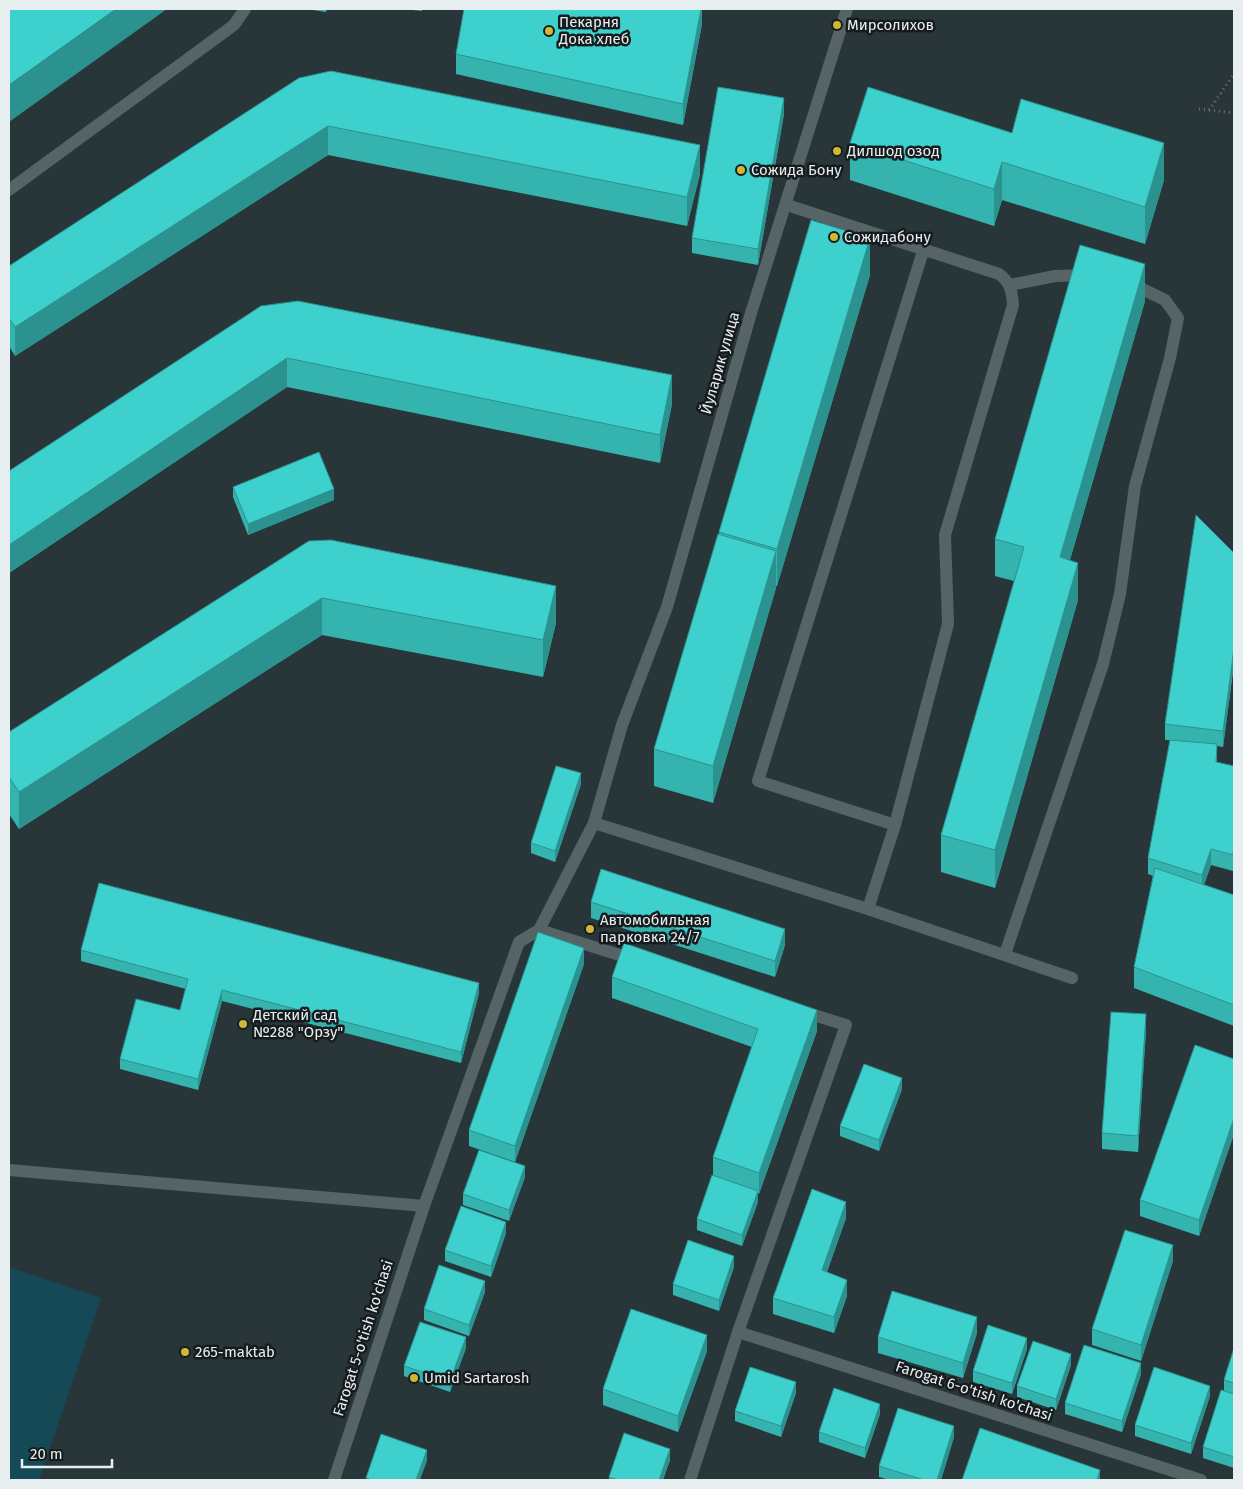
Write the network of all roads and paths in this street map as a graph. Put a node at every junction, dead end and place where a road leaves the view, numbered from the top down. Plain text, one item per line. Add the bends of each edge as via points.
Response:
1 (245, 9) edge
2 (847, 9) edge
3 (1234, 74) edge
4 (1198, 109) dead end
5 (1209, 110) junction
6 (1234, 113) edge
7 (9, 190) edge
8 (787, 205) junction
9 (924, 248) junction
10 (1099, 276) edge
11 (1116, 280) edge
12 (1010, 285) junction
13 (594, 823) junction
14 (895, 825) junction
15 (868, 909) junction
16 (539, 930) junction
17 (1006, 954) junction
18 (650, 964) edge
19 (1072, 978) dead end
20 (790, 1007) edge
21 (9, 1170) edge
22 (424, 1206) junction
23 (738, 1332) junction
24 (334, 1480) edge
25 (690, 1480) edge
26 (1201, 1480) edge

1 - 7 street via 234,25
2 - 8 street, Йуларик улица
3 - 5 path
4 - 5 path
5 - 6 path
8 - 9 street
8 - 13 street, Йуларик улица via 751,312 667,607 622,725
9 - 12 street via 998,274
9 - 14 street via 758,781
10 - 12 street via 1055,276
11 - 17 street via 1134,284 1165,300 1178,318 1135,486 1120,594 1102,664
12 - 14 street via 1013,305 945,534 948,624
13 - 15 street
13 - 16 street, Йуларик улица
14 - 15 street
15 - 17 street
16 - 18 street
16 - 22 street, Farogat 5-o'tish ko'chasi via 519,942
17 - 19 street
20 - 23 street via 846,1025
21 - 22 street
22 - 24 street, Farogat 5-o'tish ko'chasi
23 - 25 street
23 - 26 street, Farogat 6-o'tish ko'chasi

